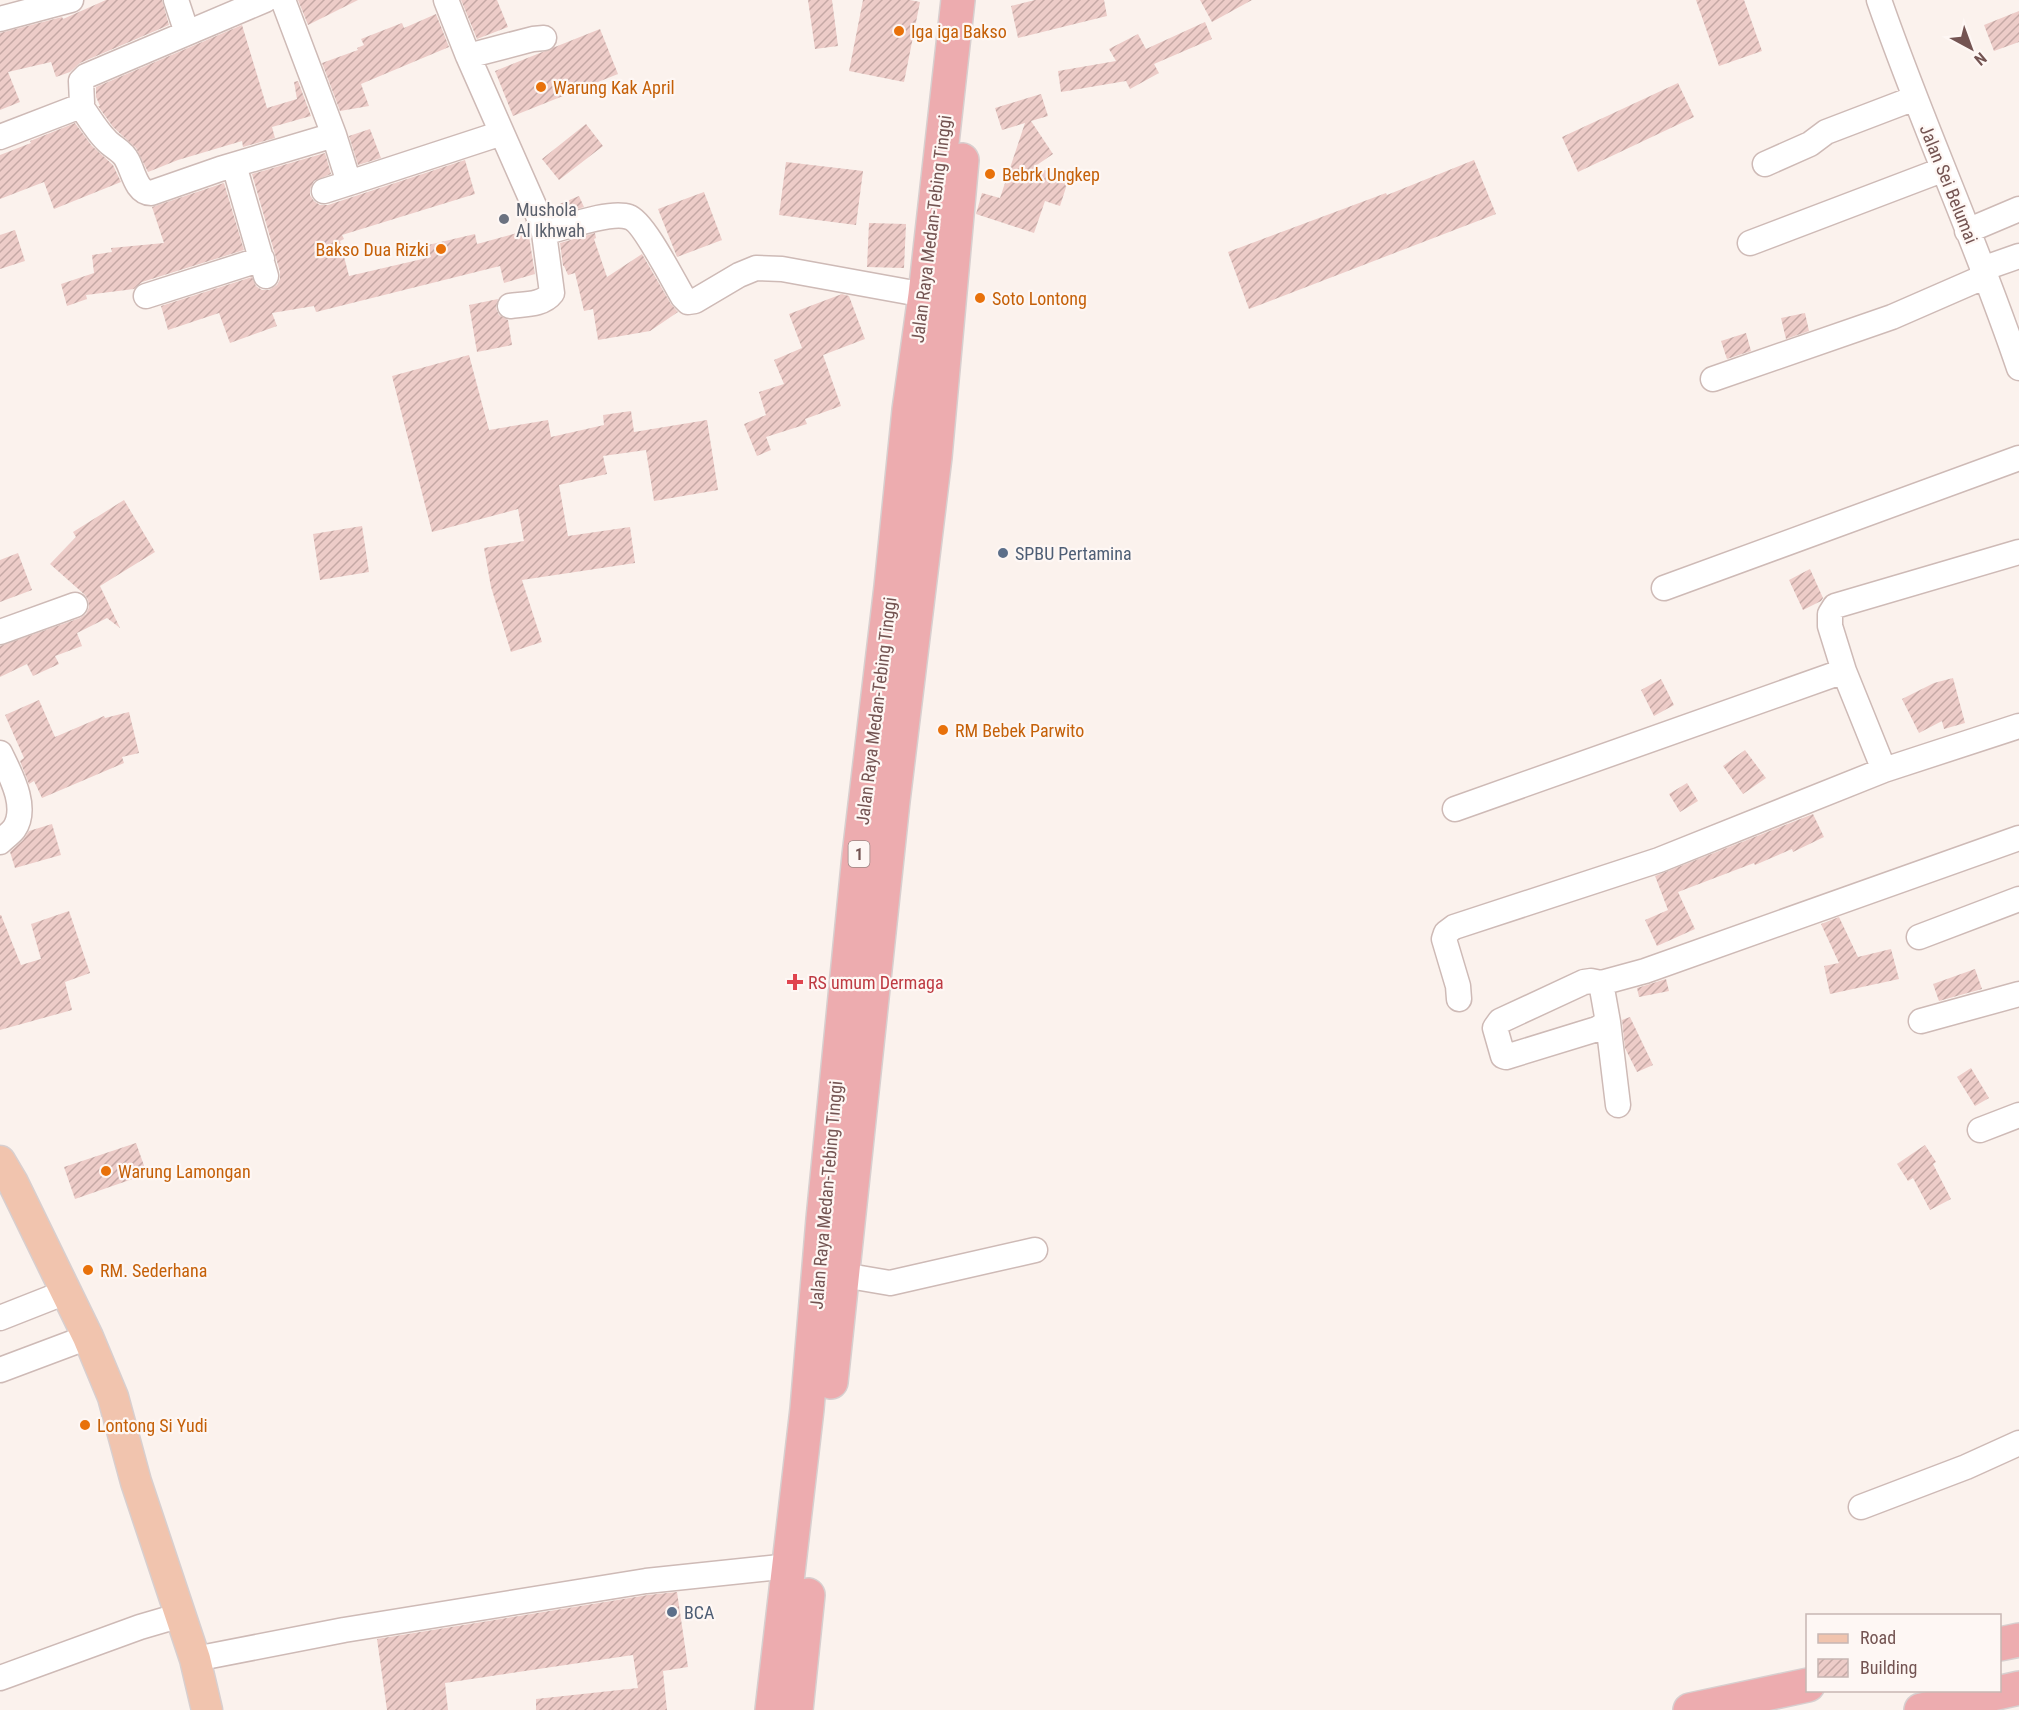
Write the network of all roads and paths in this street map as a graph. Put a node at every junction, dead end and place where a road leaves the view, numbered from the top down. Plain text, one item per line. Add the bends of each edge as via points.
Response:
1 (71, 0) edge
2 (176, 0) edge
3 (264, 0) edge
4 (283, 0) edge
5 (446, 0) edge
6 (958, 0) edge
7 (979, 0) edge
8 (1879, 0) edge
9 (0, 19) edge
10 (187, 33) junction
11 (544, 38) dead end
12 (468, 56) junction
13 (1915, 98) junction
14 (80, 105) junction
15 (502, 133) junction
16 (334, 135) junction
17 (0, 137) edge
18 (1766, 164) dead end
19 (234, 165) junction
20 (1942, 170) junction
21 (349, 183) junction
22 (324, 191) dead end
23 (2019, 209) edge
24 (1967, 231) junction
25 (544, 234) junction
26 (1750, 243) dead end
27 (2019, 256) edge
28 (1984, 272) junction
29 (158, 292) dead end
30 (925, 294) junction
31 (510, 306) dead end
32 (2012, 323) edge
33 (2019, 368) edge
34 (1713, 379) dead end
35 (2019, 458) edge
36 (2019, 552) edge
37 (1664, 588) dead end
38 (75, 605) dead end
39 (0, 632) edge
40 (1844, 671) junction
41 (2019, 726) edge
42 (0, 753) edge
43 (1884, 770) junction
44 (1455, 809) dead end
45 (2019, 838) edge
46 (0, 842) edge
47 (2019, 899) edge
48 (1919, 937) dead end
49 (1602, 983) junction
50 (2019, 994) edge
51 (1459, 999) dead end
52 (1921, 1021) dead end
53 (1608, 1022) junction
54 (1618, 1106) dead end
55 (2019, 1115) edge
56 (1980, 1130) dead end
57 (4, 1178) edge
58 (1035, 1250) dead end
59 (843, 1275) junction
60 (66, 1292) junction
61 (0, 1318) edge
62 (88, 1336) junction
63 (0, 1370) edge
64 (2019, 1443) edge
65 (1861, 1507) dead end
66 (789, 1566) junction
67 (181, 1615) junction
68 (2019, 1640) edge
69 (2001, 1644) edge
70 (195, 1659) junction
71 (0, 1678) edge
72 (1806, 1685) edge
73 (2019, 1688) edge
74 (207, 1710) edge
75 (772, 1710) edge
76 (796, 1710) edge
77 (1690, 1710) edge
78 (1921, 1710) edge

1 - 9 street
2 - 10 street
3 - 10 street
4 - 16 street
5 - 12 street
6 - 30 highway, Jalan Raya Medan-Tebing Tinggi / 1
7 - 59 highway, Jalan Raya Medan-Tebing Tinggi / 1 via 935,457
8 - 13 street, Jalan Sei Belumai
10 - 14 street via 86,76 81,81
11 - 12 street
12 - 15 street
13 - 18 street via 1826,132 1810,144
13 - 20 street, Jalan Sei Belumai
14 - 17 street
14 - 19 street via 105,139 127,158 146,193
15 - 21 street
15 - 25 street
16 - 19 street
16 - 21 street
19 - 29 street via 264,267
20 - 24 street, Jalan Sei Belumai
20 - 26 street
21 - 22 street
23 - 24 street
24 - 28 street, Jalan Sei Belumai
25 - 30 street via 614,215 629,216 636,220 688,302 756,268
25 - 31 street via 552,293 540,302
27 - 28 street
28 - 32 street, Jalan Sei Belumai
28 - 34 street via 1892,317
30 - 66 highway, Jalan Raya Medan-Tebing Tinggi / 1 via 859,855
32 - 33 street, Jalan Sei Belumai
35 - 37 street
36 - 40 street via 1835,606 1830,626
38 - 39 street
40 - 43 street
40 - 44 street
41 - 43 street
42 - 46 street via 19,797 18,819
43 - 51 street via 1659,860 1454,927 1444,939
45 - 49 street
47 - 48 street
49 - 53 street
49 - 53 street via 1584,982 1500,1021 1495,1028 1499,1048 1506,1057 1597,1029
50 - 52 street
53 - 54 street
55 - 56 street
57 - 60 main road
58 - 59 street via 890,1283
59 - 76 highway, Jalan Raya Medan-Tebing Tinggi / 1
60 - 61 street
60 - 62 main road
62 - 63 street
62 - 67 main road via 113,1397 136,1482
64 - 65 street
66 - 70 street via 646,1581 344,1630
66 - 75 highway, Jalan Raya Medan-Tebing Tinggi / 1
67 - 70 main road
67 - 71 street
68 - 69 highway
70 - 74 main road
72 - 77 highway
73 - 78 highway

